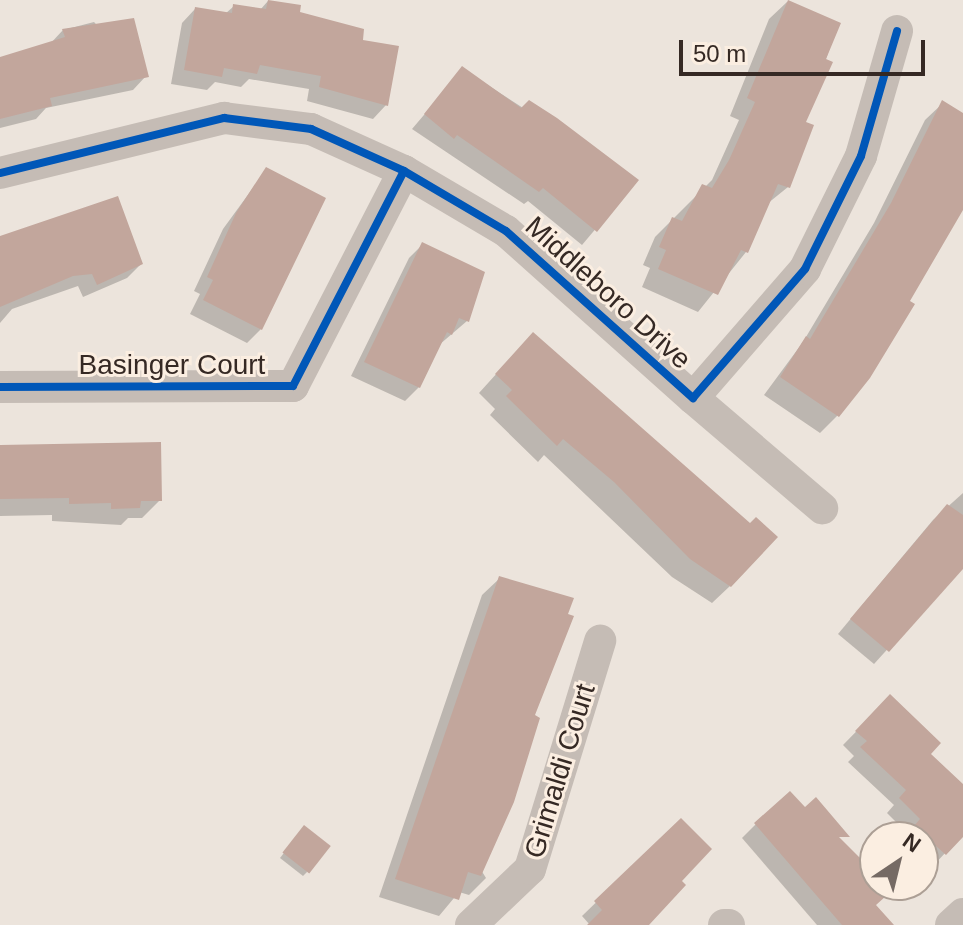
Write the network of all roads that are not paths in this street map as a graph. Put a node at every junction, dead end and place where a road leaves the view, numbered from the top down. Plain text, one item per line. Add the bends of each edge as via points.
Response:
1 (897, 31) dead end
2 (404, 171) junction
3 (0, 173) edge
4 (0, 387) edge
5 (693, 398) junction
6 (822, 508) dead end
7 (600, 641) dead end
8 (963, 914) edge
9 (471, 925) edge
10 (951, 925) edge

1 - 5 street, Middleboro Drive via 861,156 805,269
2 - 3 street, Middleboro Drive via 311,129 224,118
2 - 4 street, Basinger Court via 293,386
2 - 5 street, Middleboro Drive via 506,231
5 - 6 street
7 - 9 street, Grimaldi Court via 530,869
8 - 10 street

